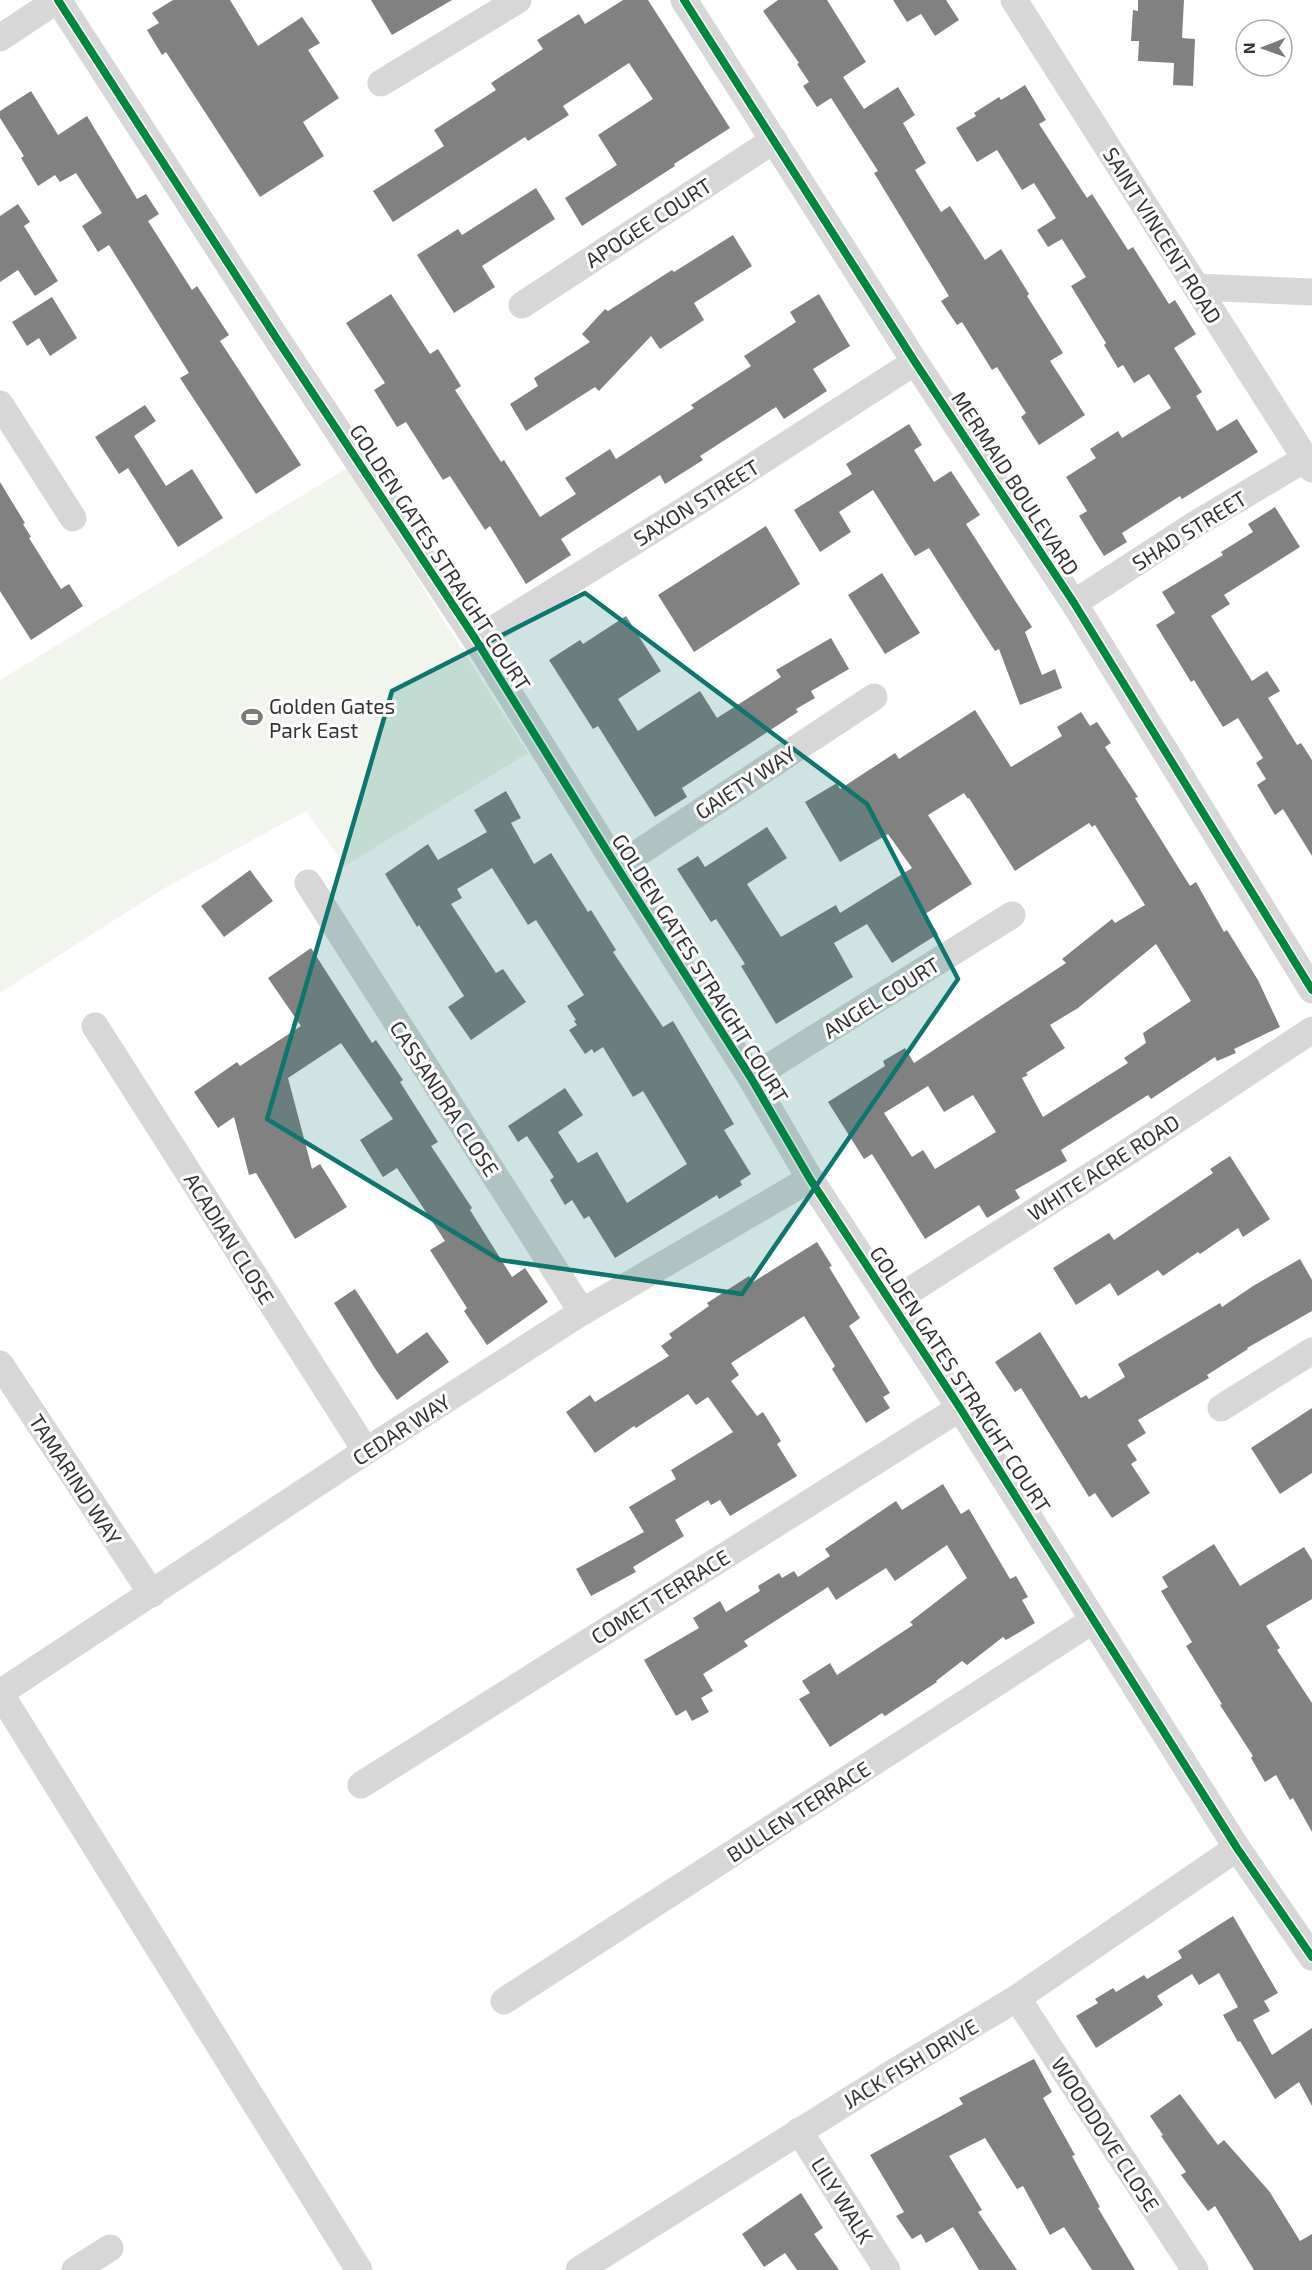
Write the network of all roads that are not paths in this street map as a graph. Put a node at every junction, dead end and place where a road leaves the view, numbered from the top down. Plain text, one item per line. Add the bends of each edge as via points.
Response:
1 (57, 0) edge
2 (518, 0) edge
3 (684, 0) edge
4 (1014, 0) edge
5 (0, 38) edge
6 (381, 83) dead end
7 (774, 140) junction
8 (1196, 287) junction
9 (1312, 292) edge
10 (522, 305) dead end
11 (915, 362) junction
12 (0, 404) edge
13 (1309, 464) edge
14 (73, 519) dead end
15 (1074, 603) junction
16 (476, 640) junction
17 (874, 698) dead end
18 (617, 867) junction
19 (308, 883) dead end
20 (1012, 915) dead end
21 (1312, 990) edge
22 (95, 1026) dead end
23 (1312, 1030) edge
24 (751, 1078) junction
25 (810, 1179) junction
26 (892, 1302) junction
27 (582, 1312) junction
28 (1312, 1351) edge
29 (0, 1364) edge
30 (960, 1408) junction
31 (1221, 1408) dead end
32 (366, 1451) junction
33 (152, 1594) junction
34 (1092, 1621) junction
35 (0, 1693) edge
36 (361, 1785) dead end
37 (1237, 1848) junction
38 (1312, 1957) edge
39 (1017, 1998) junction
40 (504, 2001) dead end
41 (800, 2131) junction
42 (110, 2248) dead end
43 (75, 2270) edge
44 (359, 2270) edge
45 (579, 2270) edge
46 (887, 2270) edge
47 (1195, 2270) edge

1 - 5 street
1 - 16 street, GOLDEN GATES STRAIGHT COURT
2 - 6 street
3 - 7 street, MERMAID BOULEVARD
4 - 8 street, SAINT VINCENT ROAD
7 - 10 street, APOGEE COURT
7 - 11 street, MERMAID BOULEVARD
8 - 9 street
8 - 13 street, SAINT VINCENT ROAD
11 - 15 street, MERMAID BOULEVARD
11 - 16 street, SAXON STREET
12 - 14 street
13 - 15 street, SHAD STREET via 1194,525
15 - 21 street, MERMAID BOULEVARD
16 - 18 street, GOLDEN GATES STRAIGHT COURT
17 - 18 street, GAIETY WAY
18 - 24 street, GOLDEN GATES STRAIGHT COURT
19 - 27 street, CASSANDRA CLOSE
20 - 24 street, ANGEL COURT
22 - 32 street, ACADIAN CLOSE
23 - 26 street, WHITE ACRE ROAD
24 - 25 street, GOLDEN GATES STRAIGHT COURT
25 - 26 street, GOLDEN GATES STRAIGHT COURT
25 - 27 street, CEDAR WAY
26 - 30 street, GOLDEN GATES STRAIGHT COURT
27 - 32 street, CEDAR WAY
28 - 31 street
29 - 33 street, TAMARIND WAY
30 - 34 street, GOLDEN GATES STRAIGHT COURT
30 - 36 street, COMET TERRACE
32 - 33 street, CEDAR WAY
33 - 35 street, CEDAR WAY
34 - 37 street, GOLDEN GATES STRAIGHT COURT
34 - 40 street, BULLEN TERRACE
35 - 44 street
37 - 38 street, GOLDEN GATES STRAIGHT COURT
37 - 39 street, JACK FISH DRIVE
39 - 41 street, JACK FISH DRIVE
39 - 47 street, WOODDOVE CLOSE
41 - 45 street, JACK FISH DRIVE
41 - 46 street, LILY WALK
42 - 43 street

